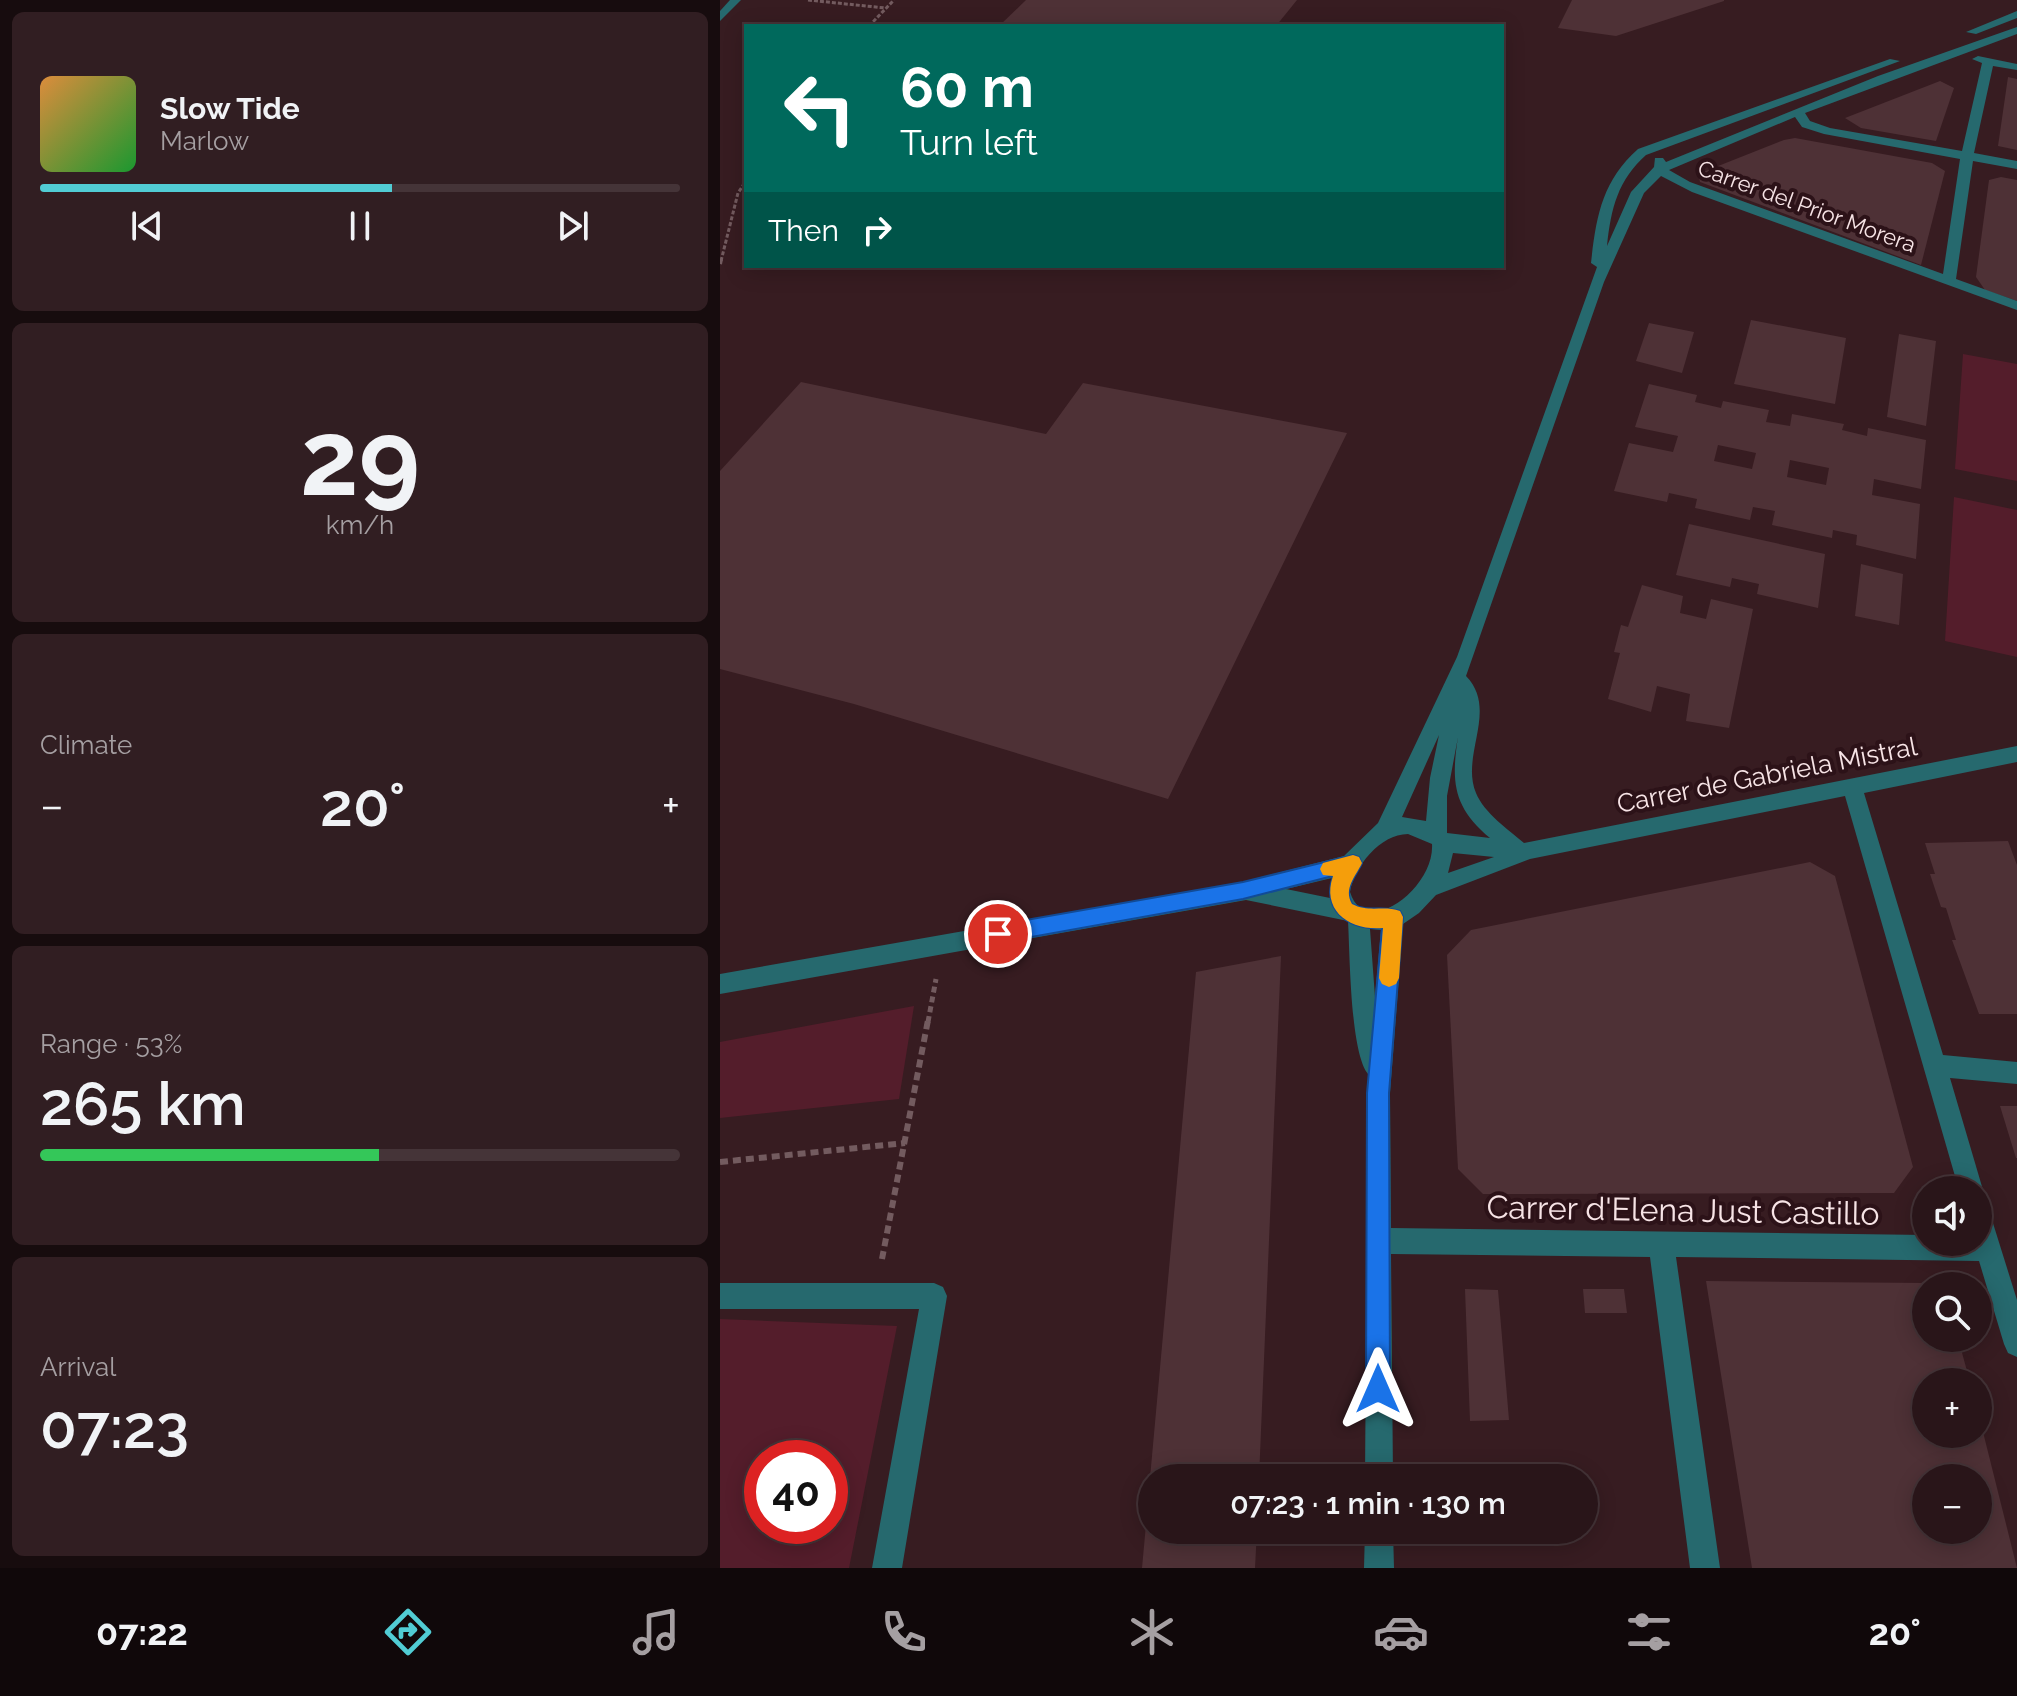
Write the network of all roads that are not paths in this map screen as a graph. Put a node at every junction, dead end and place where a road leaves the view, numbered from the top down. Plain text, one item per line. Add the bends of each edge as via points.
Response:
1 (736, 0) edge
2 (2017, 14) edge
3 (720, 18) edge
4 (2017, 30) edge
5 (1957, 50) junction
6 (1988, 62) junction
7 (2017, 67) edge
8 (1764, 107) junction
9 (1798, 112) junction
10 (1967, 155) junction
11 (2017, 165) edge
12 (1660, 169) junction
13 (1597, 282) junction
14 (1949, 282) junction
15 (2017, 306) edge
16 (1466, 657) junction
17 (1461, 681) junction
18 (2017, 754) edge
19 (1852, 786) junction
20 (1386, 828) junction
21 (1439, 839) junction
22 (1523, 850) junction
23 (1353, 863) junction
24 (1427, 889) junction
25 (1243, 891) junction
26 (1351, 913) junction
27 (1393, 917) junction
28 (720, 984) edge
29 (1934, 1065) junction
30 (2017, 1073) edge
31 (1378, 1093) junction
32 (1967, 1176) edge
33 (1377, 1241) junction
34 (1661, 1243) junction
35 (1912, 1247) edge
36 (1990, 1256) edge
37 (720, 1296) edge
38 (2017, 1344) edge
39 (1379, 1464) edge
40 (1379, 1544) edge
41 (887, 1568) edge
42 (1379, 1568) edge
43 (1705, 1568) edge

1 - 3 street
2 - 8 street
4 - 5 street
5 - 6 street
5 - 9 street
6 - 7 street
6 - 10 street
8 - 12 street, Carrer del Prior Morera via 1661,156
8 - 13 street via 1642,152 1619,173 1606,205
9 - 10 street via 1806,124 1828,131
9 - 12 street
10 - 11 street
10 - 14 street
12 - 13 street via 1638,192
12 - 14 street, Carrer del Prior Morera via 1675,181
13 - 16 street
14 - 15 street, Carrer del Prior Morera
16 - 17 street
16 - 20 street
17 - 21 street via 1438,789
17 - 22 street via 1472,710 1463,771 1466,796 1492,828
18 - 19 street, Carrer de Gabriela Mistral
19 - 22 street, Carrer de Gabriela Mistral
19 - 29 street
20 - 21 street via 1421,827
20 - 23 street
21 - 22 street, Carrer de Gabriela Mistral
21 - 24 street via 1442,856
22 - 24 street, Carrer de Gabriela Mistral via 1495,866
23 - 25 street
23 - 26 street via 1341,881 1339,900
24 - 27 street
25 - 26 street
25 - 28 street
26 - 27 street via 1377,920
26 - 31 street
27 - 31 street
29 - 30 street
29 - 32 street
31 - 33 street
33 - 34 street, Carrer d'Elena Just Castillo
33 - 39 street
34 - 35 street, Carrer d'Elena Just Castillo
34 - 43 street
36 - 38 street
37 - 41 street via 934,1296
40 - 42 street

